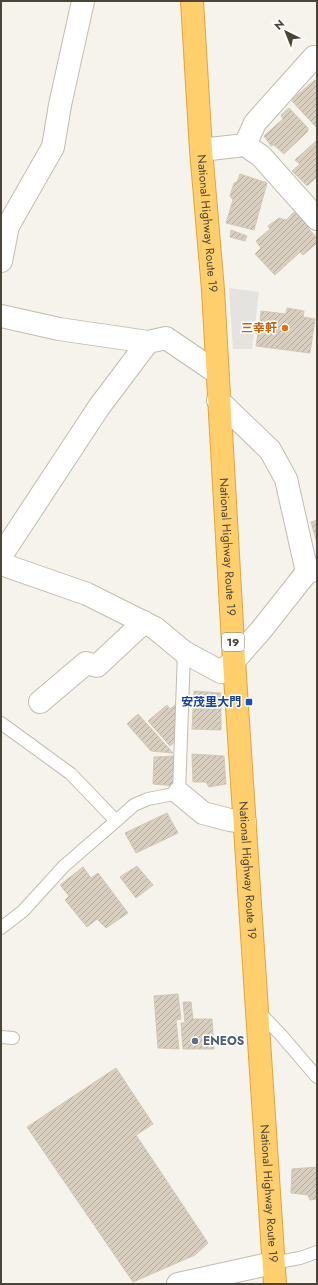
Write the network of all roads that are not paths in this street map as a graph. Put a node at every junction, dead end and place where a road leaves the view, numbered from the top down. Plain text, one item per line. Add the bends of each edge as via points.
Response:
1 (83, 1) edge
2 (192, 1) edge
3 (317, 60) edge
4 (246, 145) junction
5 (201, 150) junction
6 (317, 219) edge
7 (1, 261) edge
8 (1, 316) edge
9 (148, 342) junction
10 (216, 372) junction
11 (218, 400) junction
12 (1, 556) edge
13 (1, 564) edge
14 (312, 571) edge
15 (144, 622) junction
16 (184, 652) junction
17 (234, 661) junction
18 (40, 702) dead end
19 (1, 723) edge
20 (179, 793) junction
21 (116, 821) junction
22 (245, 822) junction
23 (1, 928) edge
24 (257, 1010) junction
25 (1, 1037) edge
26 (13, 1038) dead end
27 (317, 1077) edge
28 (317, 1252) edge
29 (273, 1263) junction
30 (178, 1284) edge
31 (275, 1284) edge

1 - 7 street via 53,147 8,226
2 - 5 highway, National Highway Route 19 / 19
3 - 4 street via 314,57 255,124
4 - 5 street
4 - 6 street via 261,156
5 - 10 highway, National Highway Route 19 / 19
8 - 9 street via 59,329
9 - 10 street via 166,338
9 - 12 street via 99,407
10 - 11 highway, National Highway Route 19 / 19
11 - 14 street via 270,450 286,479
11 - 17 highway, National Highway Route 19 / 19
13 - 15 street via 87,594
14 - 17 street
15 - 16 street
15 - 18 street via 97,666 86,663
16 - 17 street via 220,672
16 - 20 lane
17 - 22 highway, National Highway Route 19 / 19
19 - 21 lane via 71,774
20 - 21 lane via 148,799 134,805
20 - 22 street via 203,813
21 - 23 lane via 64,866 23,911
22 - 24 highway, National Highway Route 19 / 19
24 - 27 lane
24 - 29 highway, National Highway Route 19 / 19
25 - 26 lane
28 - 29 lane
29 - 30 street
29 - 31 highway, National Highway Route 19 / 19

